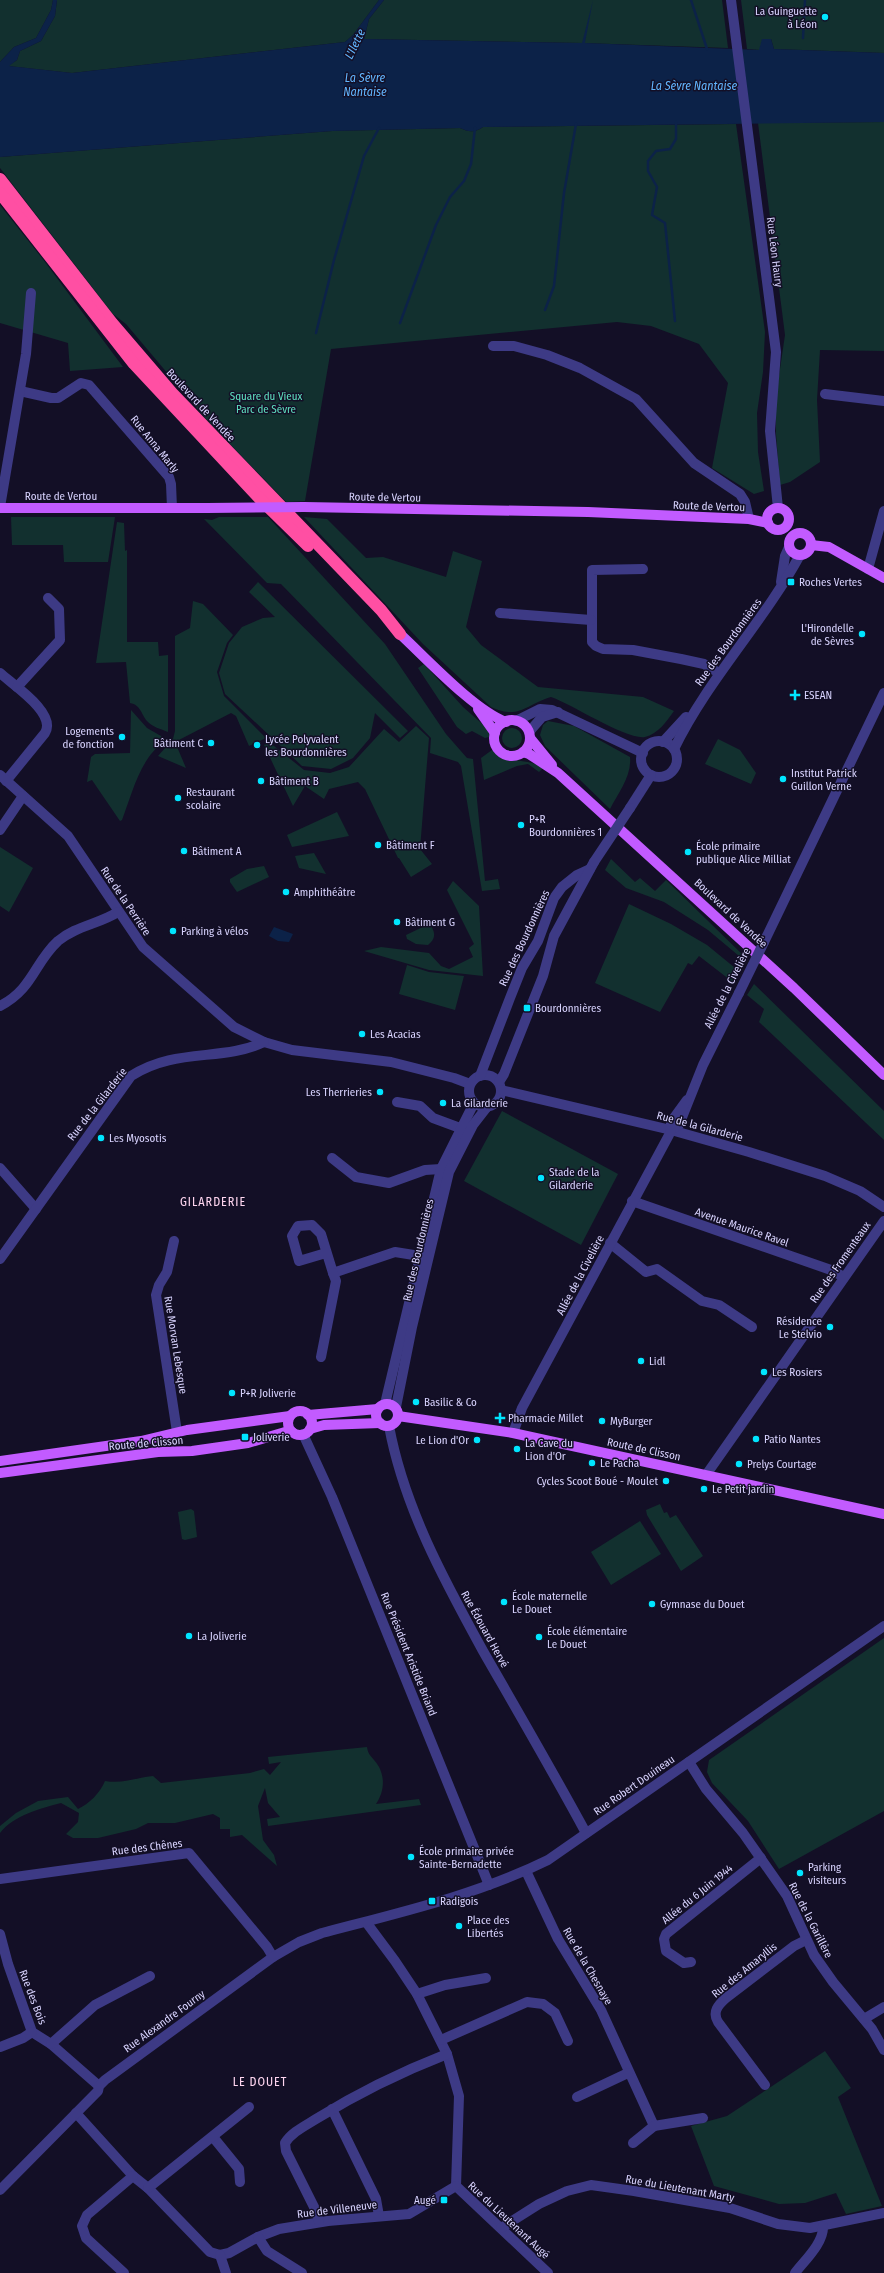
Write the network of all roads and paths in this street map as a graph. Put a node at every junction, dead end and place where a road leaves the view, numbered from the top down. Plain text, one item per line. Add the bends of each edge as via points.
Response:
1 (731, 0) edge
2 (0, 179) edge
3 (0, 193) edge
4 (32, 229) junction
5 (31, 293) dead end
6 (493, 346) dead end
7 (20, 392) junction
8 (825, 394) dead end
9 (884, 401) edge
10 (0, 508) edge
11 (172, 508) junction
12 (778, 508) junction
13 (884, 511) edge
14 (749, 519) junction
15 (789, 520) junction
16 (768, 523) junction
17 (777, 530) junction
18 (798, 533) junction
19 (789, 545) junction
20 (811, 545) junction
21 (800, 556) junction
22 (643, 569) dead end
23 (868, 569) junction
24 (884, 578) edge
25 (781, 586) junction
26 (48, 598) dead end
27 (500, 612) dead end
28 (591, 620) junction
29 (400, 634) joint
30 (0, 673) edge
31 (719, 673) junction
32 (17, 687) junction
33 (884, 693) edge
34 (469, 697) junction
35 (558, 712) junction
36 (692, 712) junction
37 (511, 722) junction
38 (495, 733) junction
39 (529, 735) junction
40 (663, 742) junction
41 (674, 749) junction
42 (523, 752) junction
43 (643, 753) junction
44 (558, 773) junction
45 (651, 775) junction
46 (3, 778) edge
47 (23, 796) junction
48 (0, 830) edge
49 (592, 866) junction
50 (118, 912) junction
51 (0, 1006) edge
52 (264, 1042) junction
53 (884, 1075) edge
54 (480, 1076) junction
55 (470, 1084) junction
56 (500, 1086) junction
57 (397, 1102) dead end
58 (474, 1103) junction
59 (487, 1107) junction
60 (460, 1128) junction
61 (671, 1130) junction
62 (332, 1158) dead end
63 (0, 1168) edge
64 (441, 1169) junction
65 (632, 1201) junction
66 (884, 1207) edge
67 (36, 1209) junction
68 (884, 1221) edge
69 (174, 1241) dead end
70 (610, 1244) junction
71 (326, 1254) dead end
72 (420, 1256) junction
73 (0, 1259) edge
74 (333, 1273) junction
75 (844, 1277) junction
76 (752, 1327) dead end
77 (321, 1357) dead end
78 (381, 1406) junction
79 (397, 1412) junction
80 (308, 1415) junction
81 (290, 1416) junction
82 (384, 1424) junction
83 (177, 1432) junction
84 (292, 1432) junction
85 (307, 1432) junction
86 (513, 1433) junction
87 (0, 1461) edge
88 (0, 1473) edge
89 (706, 1475) junction
90 (884, 1514) edge
91 (884, 1626) edge
92 (689, 1762) junction
93 (586, 1833) junction
94 (761, 1858) junction
95 (526, 1871) junction
96 (0, 1879) edge
97 (489, 1885) junction
98 (371, 1920) junction
99 (0, 1934) edge
100 (806, 1940) junction
101 (273, 1957) junction
102 (691, 1962) dead end
103 (4, 1966) edge
104 (150, 1976) dead end
105 (486, 1978) dead end
106 (417, 1994) junction
107 (884, 2008) edge
108 (864, 2019) junction
109 (32, 2032) junction
110 (441, 2040) junction
111 (568, 2041) dead end
112 (51, 2044) junction
113 (0, 2047) edge
114 (884, 2050) edge
115 (447, 2054) junction
116 (628, 2073) junction
117 (765, 2085) dead end
118 (99, 2086) junction
119 (578, 2097) dead end
120 (249, 2107) dead end
121 (332, 2109) junction
122 (76, 2113) junction
123 (703, 2118) dead end
124 (654, 2126) junction
125 (213, 2136) junction
126 (633, 2143) dead end
127 (133, 2176) junction
128 (240, 2182) dead end
129 (456, 2186) junction
130 (148, 2188) junction
131 (0, 2190) edge
132 (884, 2213) edge
133 (379, 2216) junction
134 (319, 2222) junction
135 (823, 2226) junction
136 (501, 2228) junction
137 (258, 2237) junction
138 (220, 2255) junction
139 (123, 2272) edge
140 (226, 2273) edge
141 (302, 2273) edge
142 (548, 2273) edge
143 (795, 2273) edge

1 - 12 street, Rue Léon Haury via 775,342 776,371 770,431
2 - 4 highway, Boulevard de Vendée
3 - 4 highway, Boulevard de Vendée
4 - 29 highway, Boulevard de Vendée via 172,393 381,610
5 - 7 street
6 - 14 street via 514,346 547,355 580,368 636,399 694,463 740,494
7 - 10 street
7 - 11 street, Rue Anna Marly via 58,398 78,384 86,382 169,477
8 - 9 street
10 - 11 main road, Route de Vertou
11 - 14 main road, Route de Vertou, bridge via 304,507 588,512
12 - 15 main road via 787,512
12 - 16 main road via 770,513
13 - 23 street
14 - 16 main road, Route de Vertou
15 - 17 main road via 785,528
15 - 18 main road
16 - 17 main road
17 - 19 main road
18 - 19 main road via 792,537
18 - 20 main road via 807,536
19 - 21 main road via 793,553
19 - 25 street, Rue des Bourdonnières
20 - 21 main road via 808,551
20 - 23 main road via 829,547
21 - 25 street, Rue des Bourdonnières
22 - 28 street via 592,570
23 - 24 main road
25 - 31 street, Rue des Bourdonnières via 773,602
26 - 32 street via 59,609 60,640
27 - 28 street
28 - 31 street via 592,642 603,649 633,650 681,659 704,664
29 - 34 main road, Boulevard de Vendée
30 - 32 street
31 - 36 street, Rue des Bourdonnières
32 - 46 street via 35,703 48,724 45,733
33 - 61 street, Allée de la Civelière, bridge via 687,1100 671,1122
34 - 37 main road, Boulevard de Vendée via 489,714
34 - 38 main road, Boulevard de Vendée
35 - 37 street via 540,709
35 - 39 street via 542,717
35 - 43 street
36 - 40 street, Rue des Bourdonnières
36 - 41 street, Rue des Bourdonnières
37 - 38 main road via 500,725
37 - 39 main road via 524,725
38 - 42 main road via 495,743 503,753 512,756
39 - 42 main road via 528,746
39 - 44 main road, Boulevard de Vendée
40 - 41 street
40 - 43 street via 650,744
41 - 45 street via 677,760 673,770 663,776
42 - 44 main road, Boulevard de Vendée
43 - 45 street via 642,765
44 - 53 main road, Boulevard de Vendée via 784,979
45 - 49 street, Rue des Bourdonnières, bridge
46 - 47 street, Rue de la Perrière
47 - 48 street
47 - 50 street, Rue de la Perrière via 73,843
49 - 54 street, Rue des Bourdonnières via 562,887 554,898 538,941 522,968
49 - 56 street, Rue des Bourdonnières via 554,936 543,976
50 - 51 street via 102,922 75,930 63,937 51,949 28,985
50 - 52 street, Rue de la Perrière via 143,947 183,983 225,1020
52 - 55 street via 292,1050 403,1064
52 - 67 street, Rue de la Gilarderie via 246,1049 163,1060 132,1076 98,1125 76,1150
54 - 55 street
54 - 56 street via 489,1075
55 - 58 street via 469,1093
56 - 59 street via 498,1100
56 - 61 street, Rue de la Gilarderie
57 - 60 street via 420,1106 433,1118
58 - 59 street
58 - 60 street, Rue des Bourdonnières
59 - 79 street, Rue des Bourdonnières via 473,1125 449,1172 412,1327
60 - 64 street, Rue des Bourdonnières
61 - 65 street, Allée de la Civelière
61 - 66 street, Rue de la Gilarderie via 825,1176 860,1191
62 - 64 street via 356,1176 389,1183 425,1170
63 - 67 street
64 - 72 street, Rue des Bourdonnières
65 - 70 street, Allée de la Civelière
65 - 75 street, Avenue Maurice Ravel via 831,1270
67 - 73 street, Rue de la Gilarderie
68 - 75 street, Rue des Fromenteaux
69 - 83 street, Rue Morvan Lebesque via 167,1272 156,1295
70 - 76 street via 646,1272 657,1269 702,1300 719,1305
70 - 86 street, Allée de la Civelière via 522,1408
71 - 74 street
72 - 74 street via 396,1252
72 - 78 street, Rue des Bourdonnières
74 - 77 street via 336,1281
75 - 89 street, Rue des Fromenteaux
78 - 79 main road, Route de Clisson
78 - 80 main road
78 - 82 main road via 376,1417
79 - 82 main road via 396,1422
79 - 86 main road, Route de Clisson via 410,1420
80 - 81 main road via 299,1412
80 - 85 main road via 312,1422
81 - 83 main road, Route de Clisson
81 - 84 main road via 288,1423
82 - 85 main road via 324,1425
82 - 93 street, Rue Édouard Hervé via 432,1555 452,1596
83 - 87 main road, Route de Clisson via 141,1441
84 - 85 main road
84 - 88 main road, Route de Clisson via 248,1443 192,1451 158,1452
85 - 97 street, Rue Président Aristide Briand
86 - 89 main road, Route de Clisson
89 - 90 main road, Route de Clisson
91 - 92 street, Rue Robert Douineau
92 - 93 street, Rue Robert Douineau
92 - 94 street, Rue de la Garillère via 706,1789
93 - 95 street, Rue Robert Douineau via 548,1860
94 - 100 street, Rue de la Garillère via 787,1896
94 - 102 street, Allée du 6 Juin 1944 via 666,1934 666,1951 684,1963
95 - 97 street, Rue Robert Douineau
95 - 116 street, Rue de la Chesnaye via 558,1939 601,2010
96 - 101 street, Rue des Chênes via 189,1854
97 - 98 street, Rue Robert Douineau
98 - 101 street, Rue Alexandre Fourny via 322,1933 299,1942
98 - 106 street, Rue du Lieutenant Augé via 376,1935
99 - 103 street, Rue des Bois
100 - 108 street, Rue de la Garillère via 833,1982
100 - 117 street, Rue des Amaryllis via 794,1946 726,1998 715,2011 718,2022
101 - 118 street, Rue Alexandre Fourny via 172,2029
103 - 109 street, Rue des Bois
104 - 112 street via 95,2005
105 - 106 street via 445,1985
106 - 110 street, Rue du Lieutenant Augé
107 - 108 street
108 - 114 street, Rue de la Garillère
109 - 112 street, Rue des Bois
109 - 113 street
110 - 111 street via 527,2002 544,2004 555,2013
110 - 115 street, Rue du Lieutenant Augé
112 - 118 street, Rue des Bois
115 - 121 street via 391,2077
115 - 129 street, Rue du Lieutenant Augé via 462,2111
116 - 119 street
116 - 124 street, Rue de la Chesnaye
118 - 122 street, Rue Alexandre Fourny via 98,2091
120 - 125 street
121 - 133 street via 376,2198
121 - 134 street via 290,2136 285,2143 286,2151
122 - 127 street
122 - 131 street, Rue Alexandre Fourny
123 - 124 street
124 - 126 street
125 - 128 street via 239,2169
125 - 130 street
127 - 130 street
127 - 139 street via 87,2215 82,2226 86,2238
129 - 133 street, Rue de Villeneuve via 410,2214
129 - 136 street, Rue du Lieutenant Augé
130 - 138 street via 210,2252
132 - 135 street, Rue du Lieutenant Marty
133 - 134 street, Rue de Villeneuve
134 - 137 street, Rue de Villeneuve via 274,2230
135 - 136 street, Rue du Lieutenant Marty via 810,2228 778,2224 730,2208 591,2185 539,2204
135 - 143 street via 817,2245
136 - 142 street, Rue du Lieutenant Augé
137 - 138 street, Rue de Villeneuve via 229,2253
137 - 141 street via 267,2251
138 - 140 street

